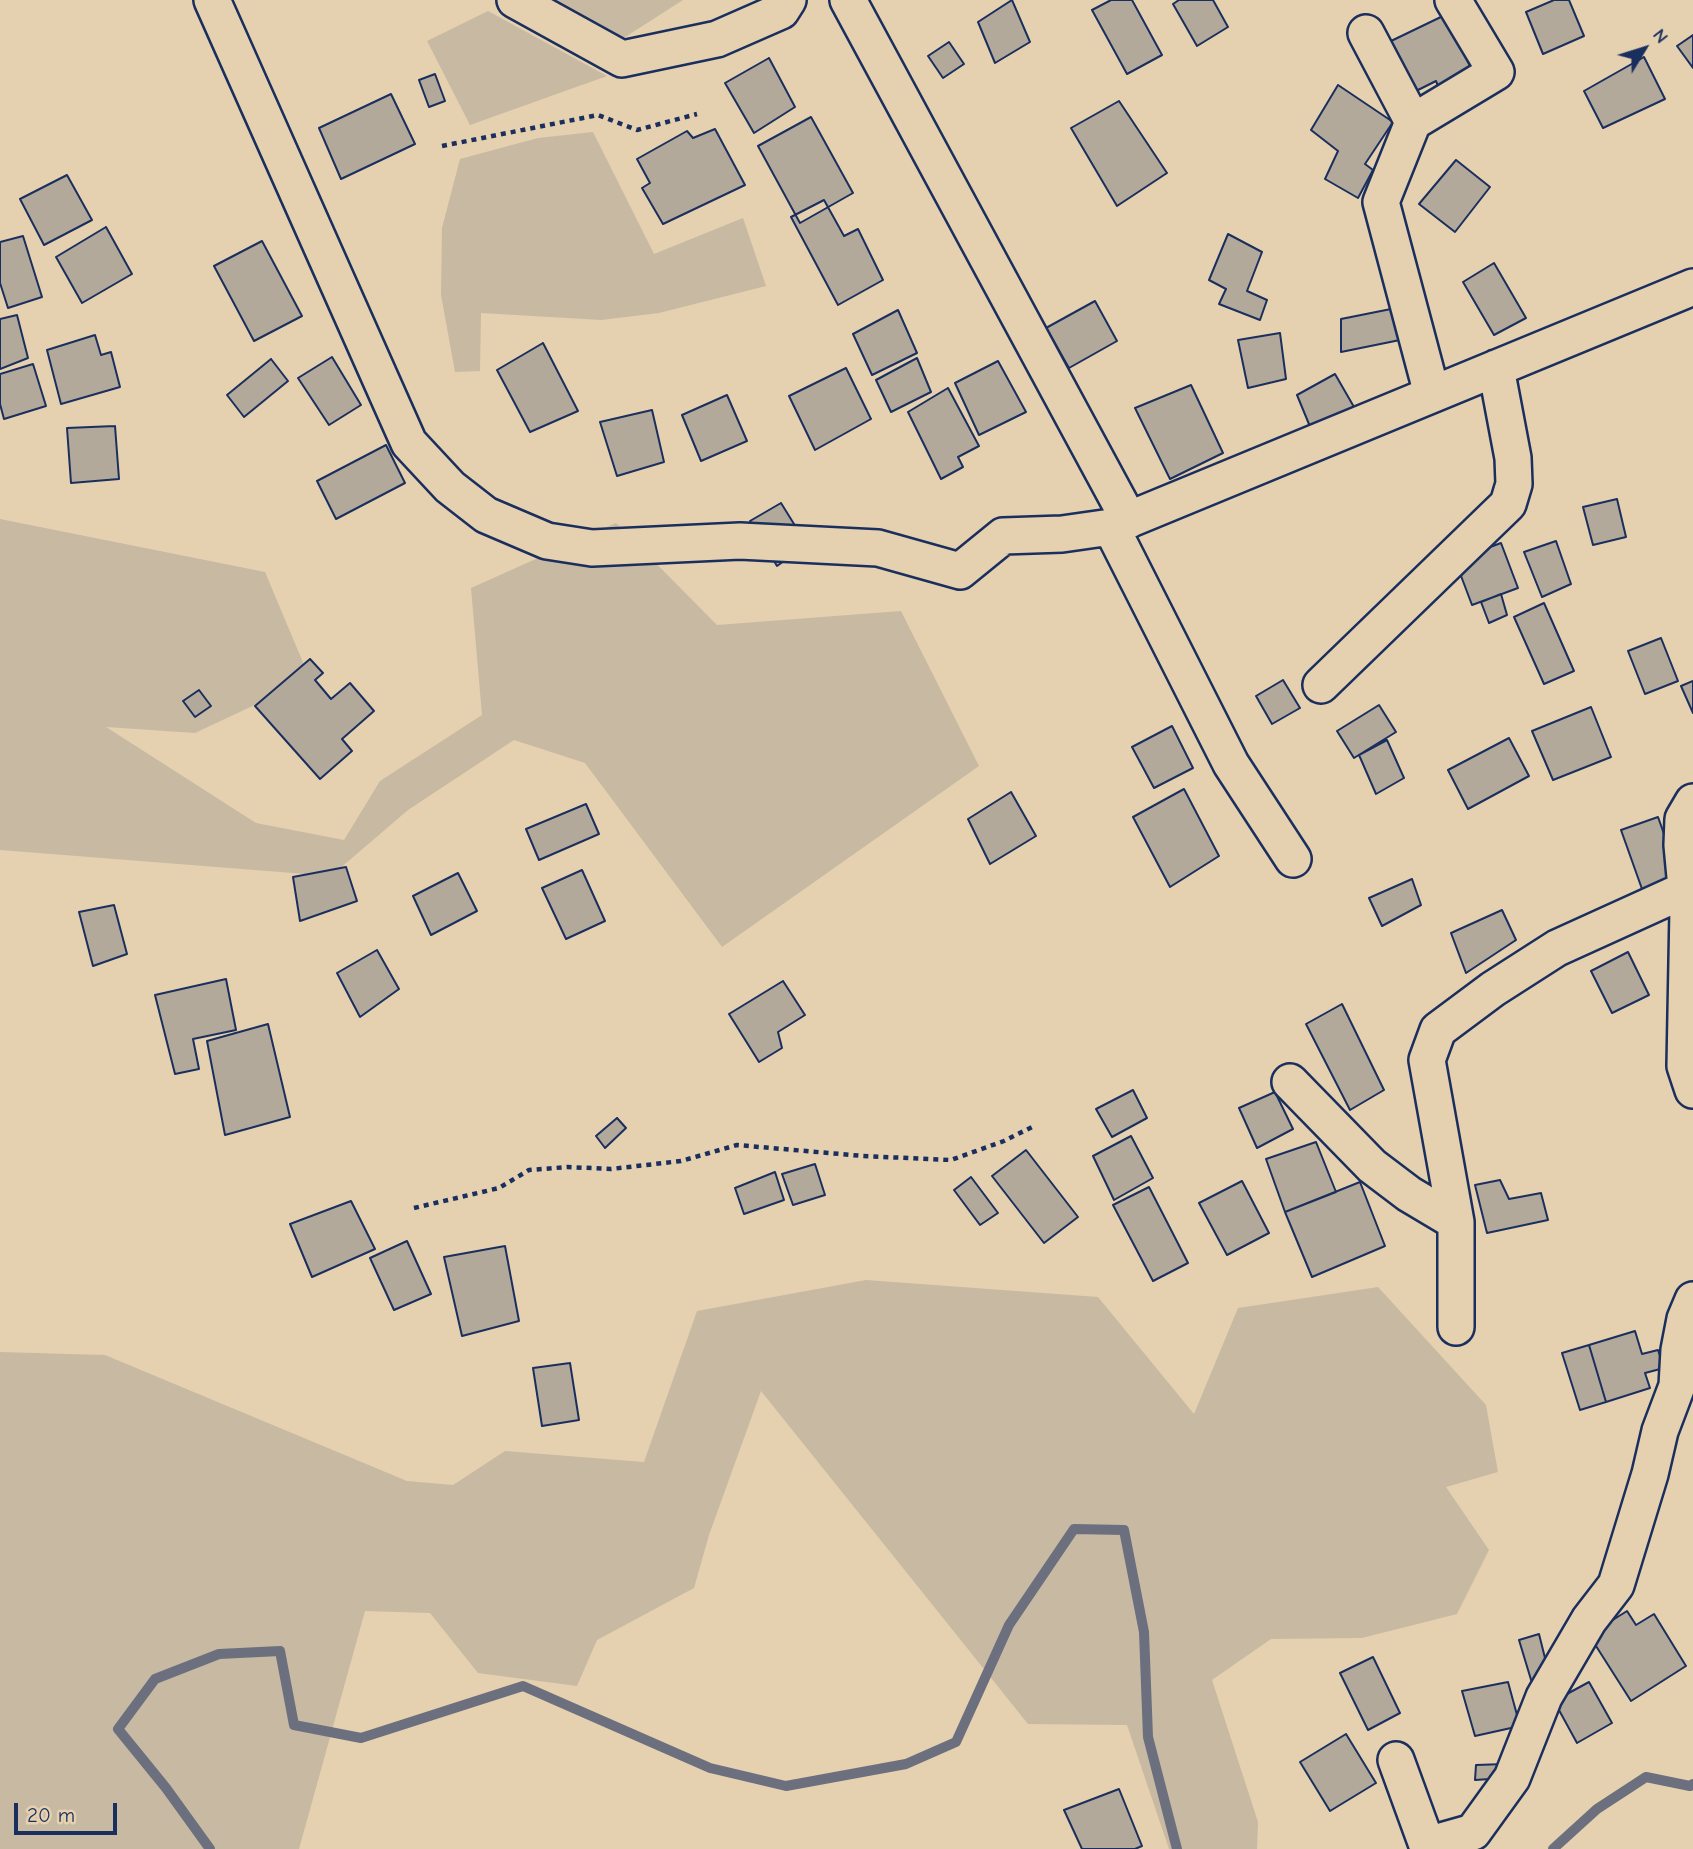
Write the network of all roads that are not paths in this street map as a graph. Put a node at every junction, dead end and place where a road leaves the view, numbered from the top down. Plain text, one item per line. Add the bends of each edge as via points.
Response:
1 (212, 0) edge
2 (515, 0) edge
3 (788, 0) edge
4 (848, 0) edge
5 (1453, 0) edge
6 (1366, 33) dead end
7 (1413, 122) junction
8 (1693, 286) edge
9 (1496, 368) junction
10 (1432, 394) junction
11 (1120, 523) junction
12 (1321, 685) dead end
13 (1693, 802) edge
14 (1293, 859) dead end
15 (1687, 889) junction
16 (1290, 1082) dead end
17 (1693, 1090) edge
18 (1456, 1222) junction
19 (1693, 1300) edge
20 (1456, 1327) dead end
21 (1396, 1760) dead end

1 - 11 street via 409,443 486,515 547,541 592,548 740,541 864,547 960,571 1003,536 1062,534
2 - 3 street via 622,59 717,39 781,11
4 - 11 street
5 - 7 street via 1496,72
6 - 7 street
7 - 10 street via 1381,202
8 - 9 street
9 - 10 street
9 - 12 street via 1513,458 1514,484 1508,504
10 - 11 street
11 - 14 street via 1231,764
13 - 15 street via 1683,819
15 - 17 street via 1685,1066
15 - 18 street via 1557,948 1438,1030 1427,1060
16 - 18 street via 1372,1166
18 - 20 street
19 - 21 street via 1679,1350 1677,1386 1616,1585 1589,1620 1544,1697 1512,1778 1473,1832 1427,1845

